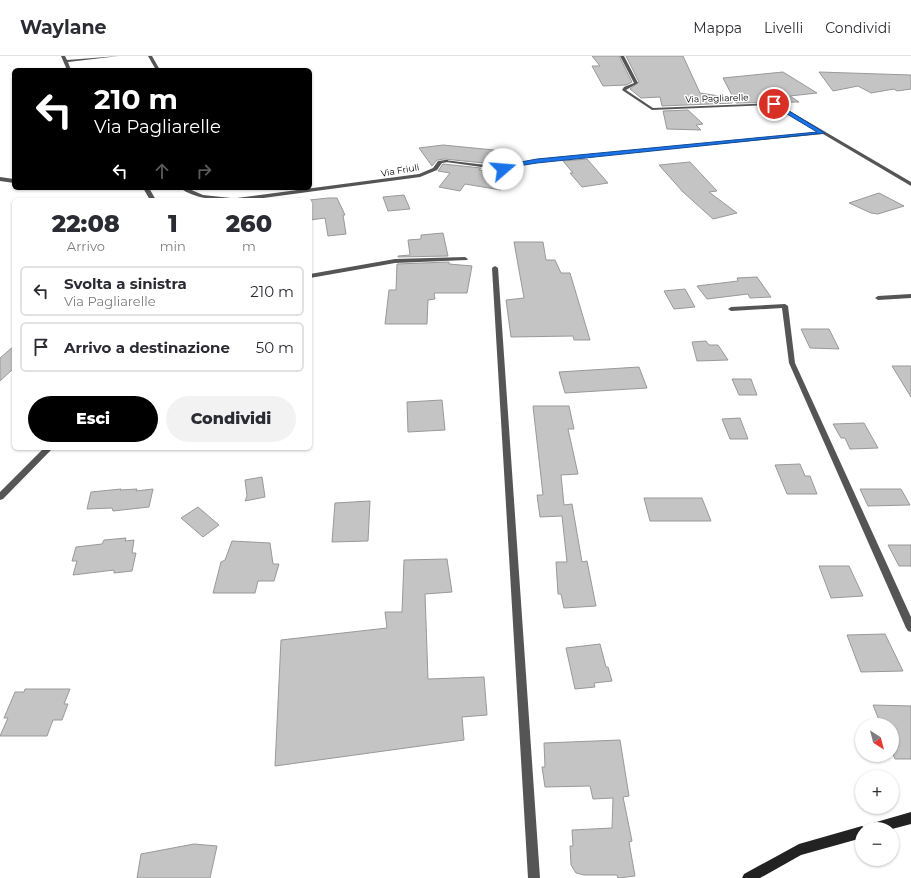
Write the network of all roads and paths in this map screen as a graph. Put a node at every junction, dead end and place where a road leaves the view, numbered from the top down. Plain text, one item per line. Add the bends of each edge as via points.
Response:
1 (63, 56) edge
2 (117, 56) edge
3 (150, 56) edge
4 (622, 56) edge
5 (65, 61) junction
6 (67, 68) edge
7 (157, 68) edge
8 (823, 133) junction
9 (0, 179) edge
10 (12, 181) edge
11 (911, 184) edge
12 (188, 190) edge
13 (310, 190) edge
14 (312, 190) edge
15 (216, 198) edge
16 (252, 198) edge
17 (465, 259) dead end
18 (495, 268) dead end
19 (312, 276) edge
20 (911, 296) edge
21 (878, 298) dead end
22 (730, 310) dead end
23 (46, 450) edge
24 (0, 497) edge
25 (911, 628) edge
26 (911, 818) edge
27 (897, 822) edge
28 (855, 834) edge
29 (534, 878) edge
30 (748, 878) edge

1 - 5 street
2 - 5 street
3 - 7 street
4 - 8 street, Via Pagliarelle via 636,82 624,90 652,109 774,104
5 - 6 street
8 - 11 street, Via Pagliarelle
8 - 14 street, Via Friuli via 537,161 503,169 446,161 420,175
9 - 10 street
12 - 15 street
13 - 16 street, Via Friuli
17 - 19 street via 395,261
18 - 29 street
20 - 21 street
22 - 25 street via 785,306 792,363
23 - 24 street
26 - 27 street
28 - 30 street via 799,850

